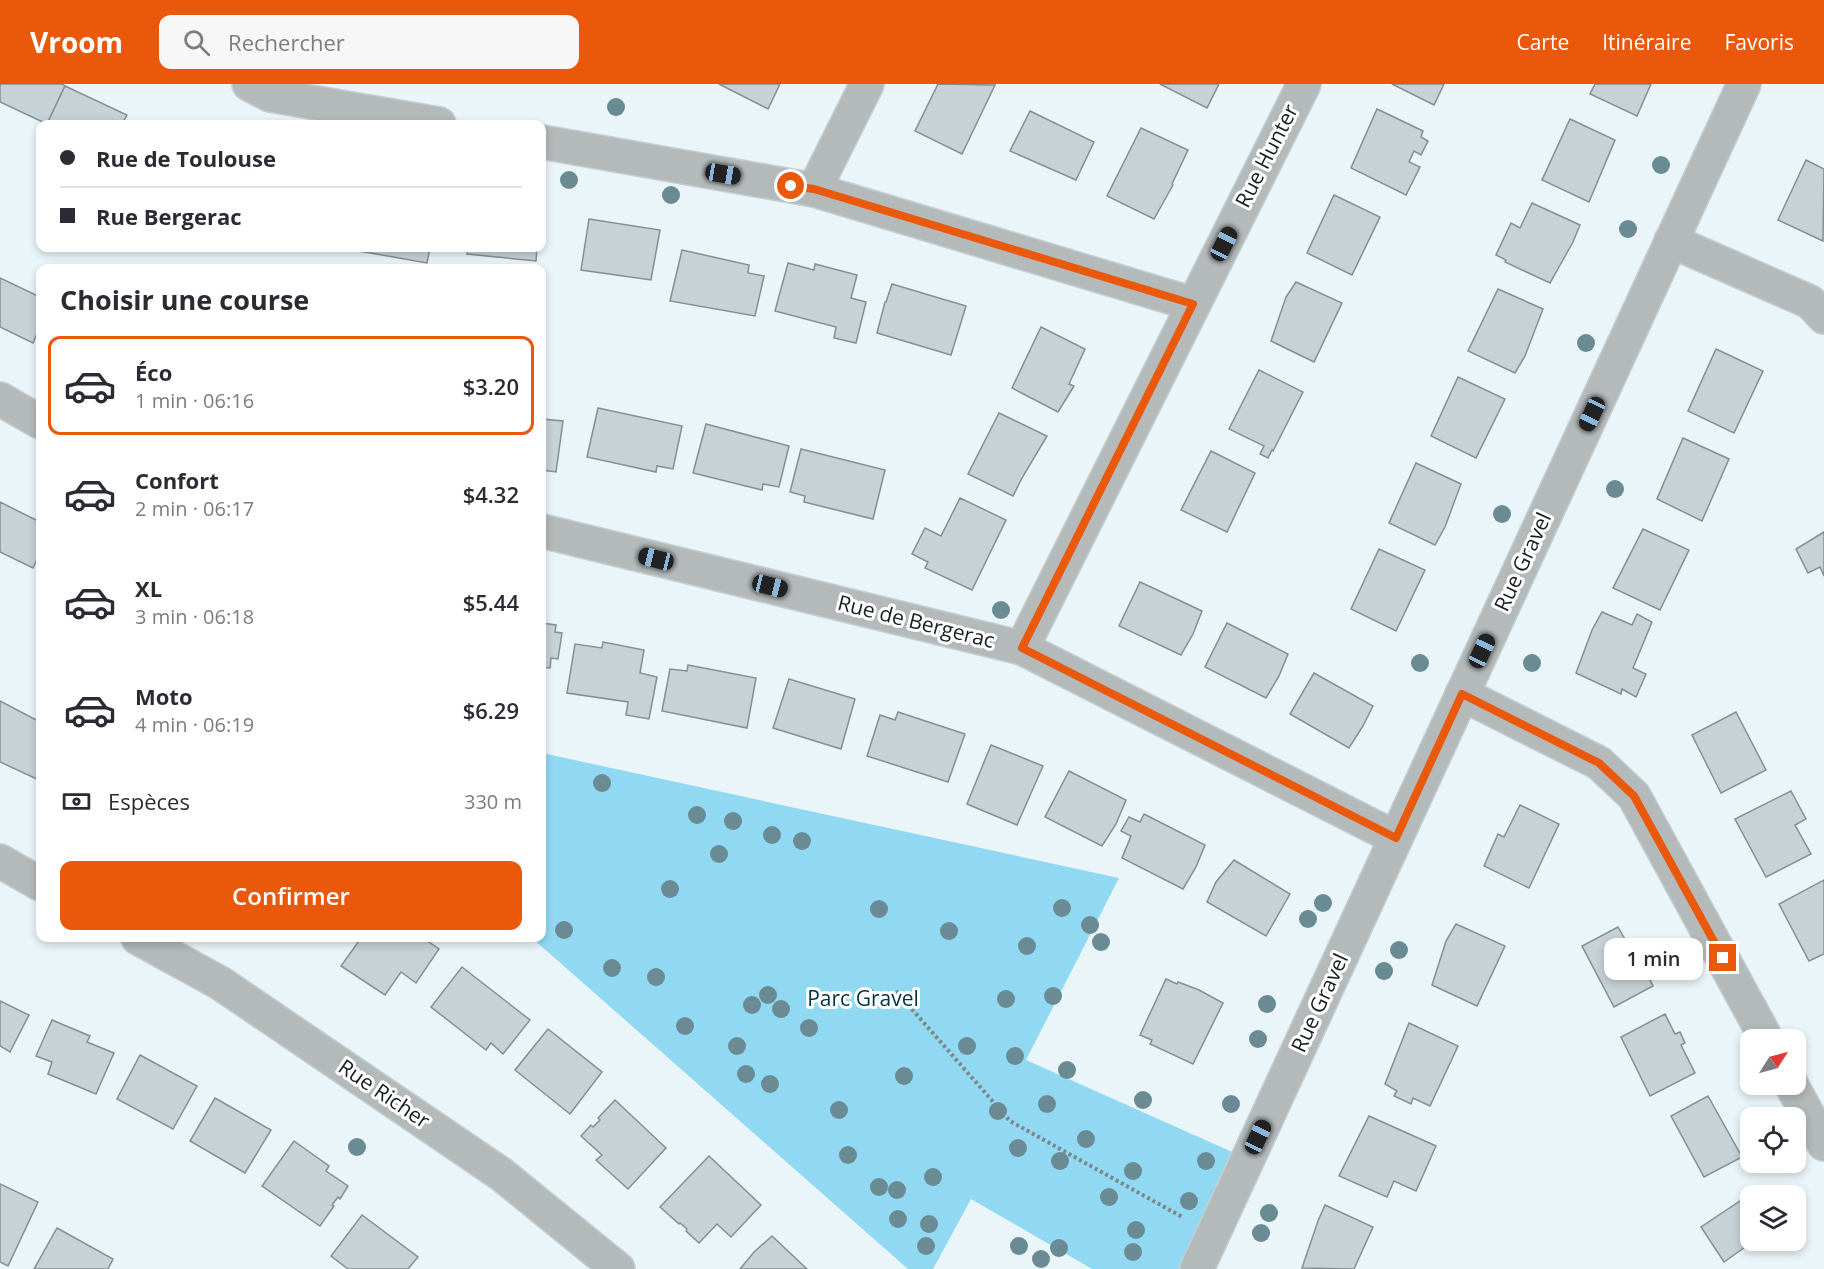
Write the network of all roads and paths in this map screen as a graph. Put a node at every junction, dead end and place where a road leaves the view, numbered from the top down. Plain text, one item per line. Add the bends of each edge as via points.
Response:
1 (249, 84) edge
2 (867, 84) edge
3 (1304, 84) edge
4 (1744, 84) edge
5 (416, 120) edge
6 (546, 143) edge
7 (814, 189) junction
8 (1671, 241) junction
9 (1193, 304) junction
10 (1824, 317) edge
11 (0, 399) edge
12 (36, 420) edge
13 (546, 532) edge
14 (1022, 648) junction
15 (1462, 694) junction
16 (1396, 838) junction
17 (145, 942) edge
18 (896, 992) dead end
19 (1761, 1029) edge
20 (1797, 1095) edge
21 (1824, 1144) edge
22 (1213, 1235) junction
23 (618, 1269) edge
24 (1197, 1269) edge

1 - 5 street via 270,95
2 - 7 street
3 - 9 street, Rue Hunter
4 - 8 street, Rue Gravel
6 - 7 street
7 - 9 street
8 - 10 street via 1810,302
8 - 15 street, Rue Gravel
9 - 14 street, Rue Hunter
11 - 12 street
13 - 14 street, Rue de Bergerac
14 - 16 street, Rue de Bergerac
15 - 16 street, Rue Gravel
15 - 19 street via 1599,763 1634,796
16 - 22 street, Rue Gravel
17 - 23 street, Rue Richer via 220,983 501,1173
18 - 22 path via 1010,1121
20 - 21 street
22 - 24 street, Rue Gravel

